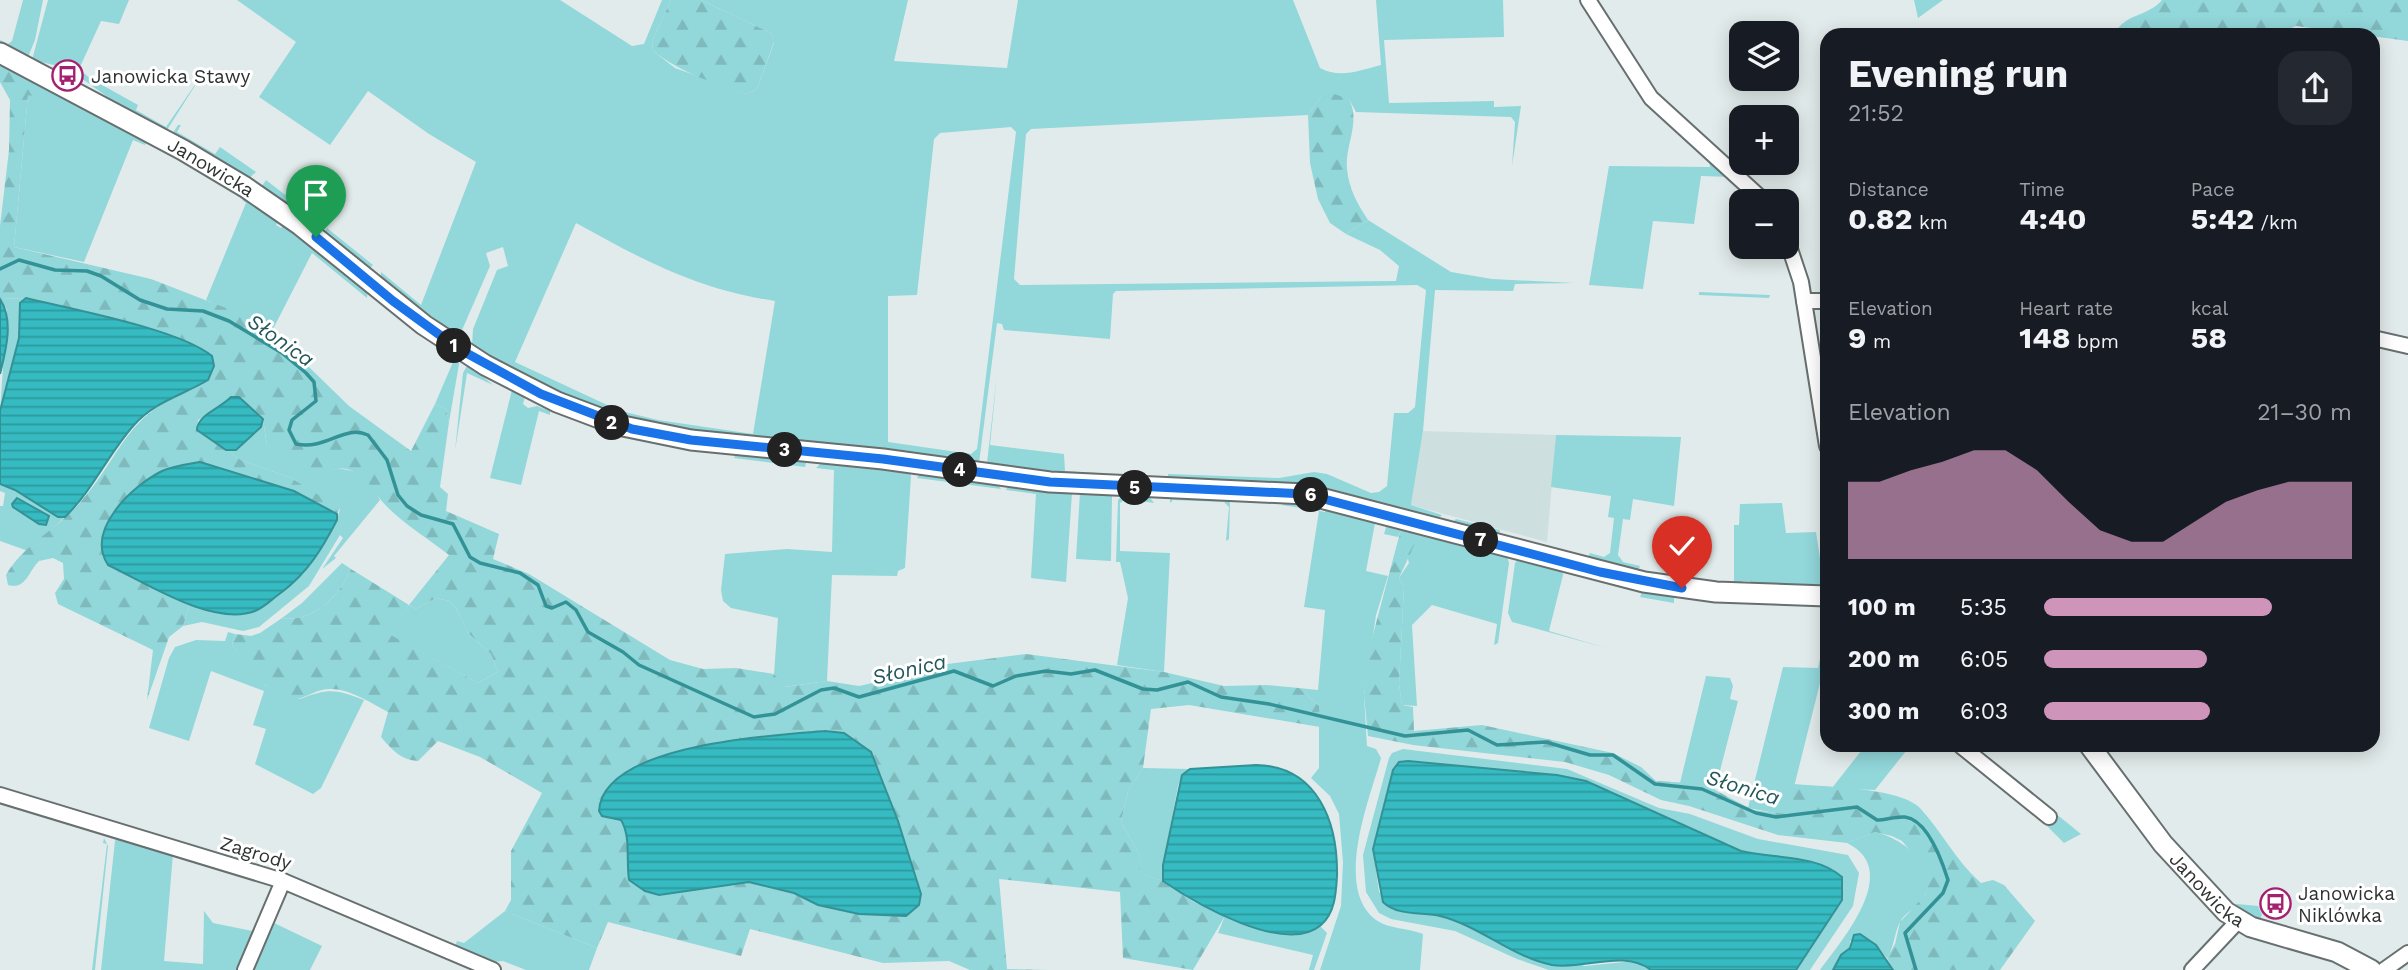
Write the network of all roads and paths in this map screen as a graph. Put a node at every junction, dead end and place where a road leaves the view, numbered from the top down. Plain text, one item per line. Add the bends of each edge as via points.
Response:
1 (1588, 0) edge
2 (0, 54) edge
3 (1751, 189) edge
4 (1792, 259) edge
5 (1804, 301) junction
6 (1820, 301) edge
7 (2380, 340) edge
8 (2408, 346) edge
9 (1820, 402) edge
10 (1820, 596) edge
11 (1968, 752) edge
12 (2094, 752) edge
13 (0, 795) edge
14 (2049, 817) dead end
15 (283, 881) junction
16 (2238, 921) junction
17 (2408, 953) edge
18 (245, 970) edge
19 (493, 970) edge
20 (2192, 970) edge
21 (2371, 970) edge
22 (2384, 970) edge

1 - 3 street via 1651,98
2 - 10 street, Janowicka via 245,187 424,325 485,365 557,402 618,425 691,440 1050,482 1305,494 1644,582 1730,593
4 - 5 street
5 - 6 street
5 - 9 street
7 - 8 street
11 - 14 street
12 - 16 street, Janowicka via 2163,844
13 - 15 street, Zagrody
15 - 18 street
15 - 19 street, Zagrody
16 - 20 street
16 - 21 street, Janowicka via 2337,952
17 - 22 street

